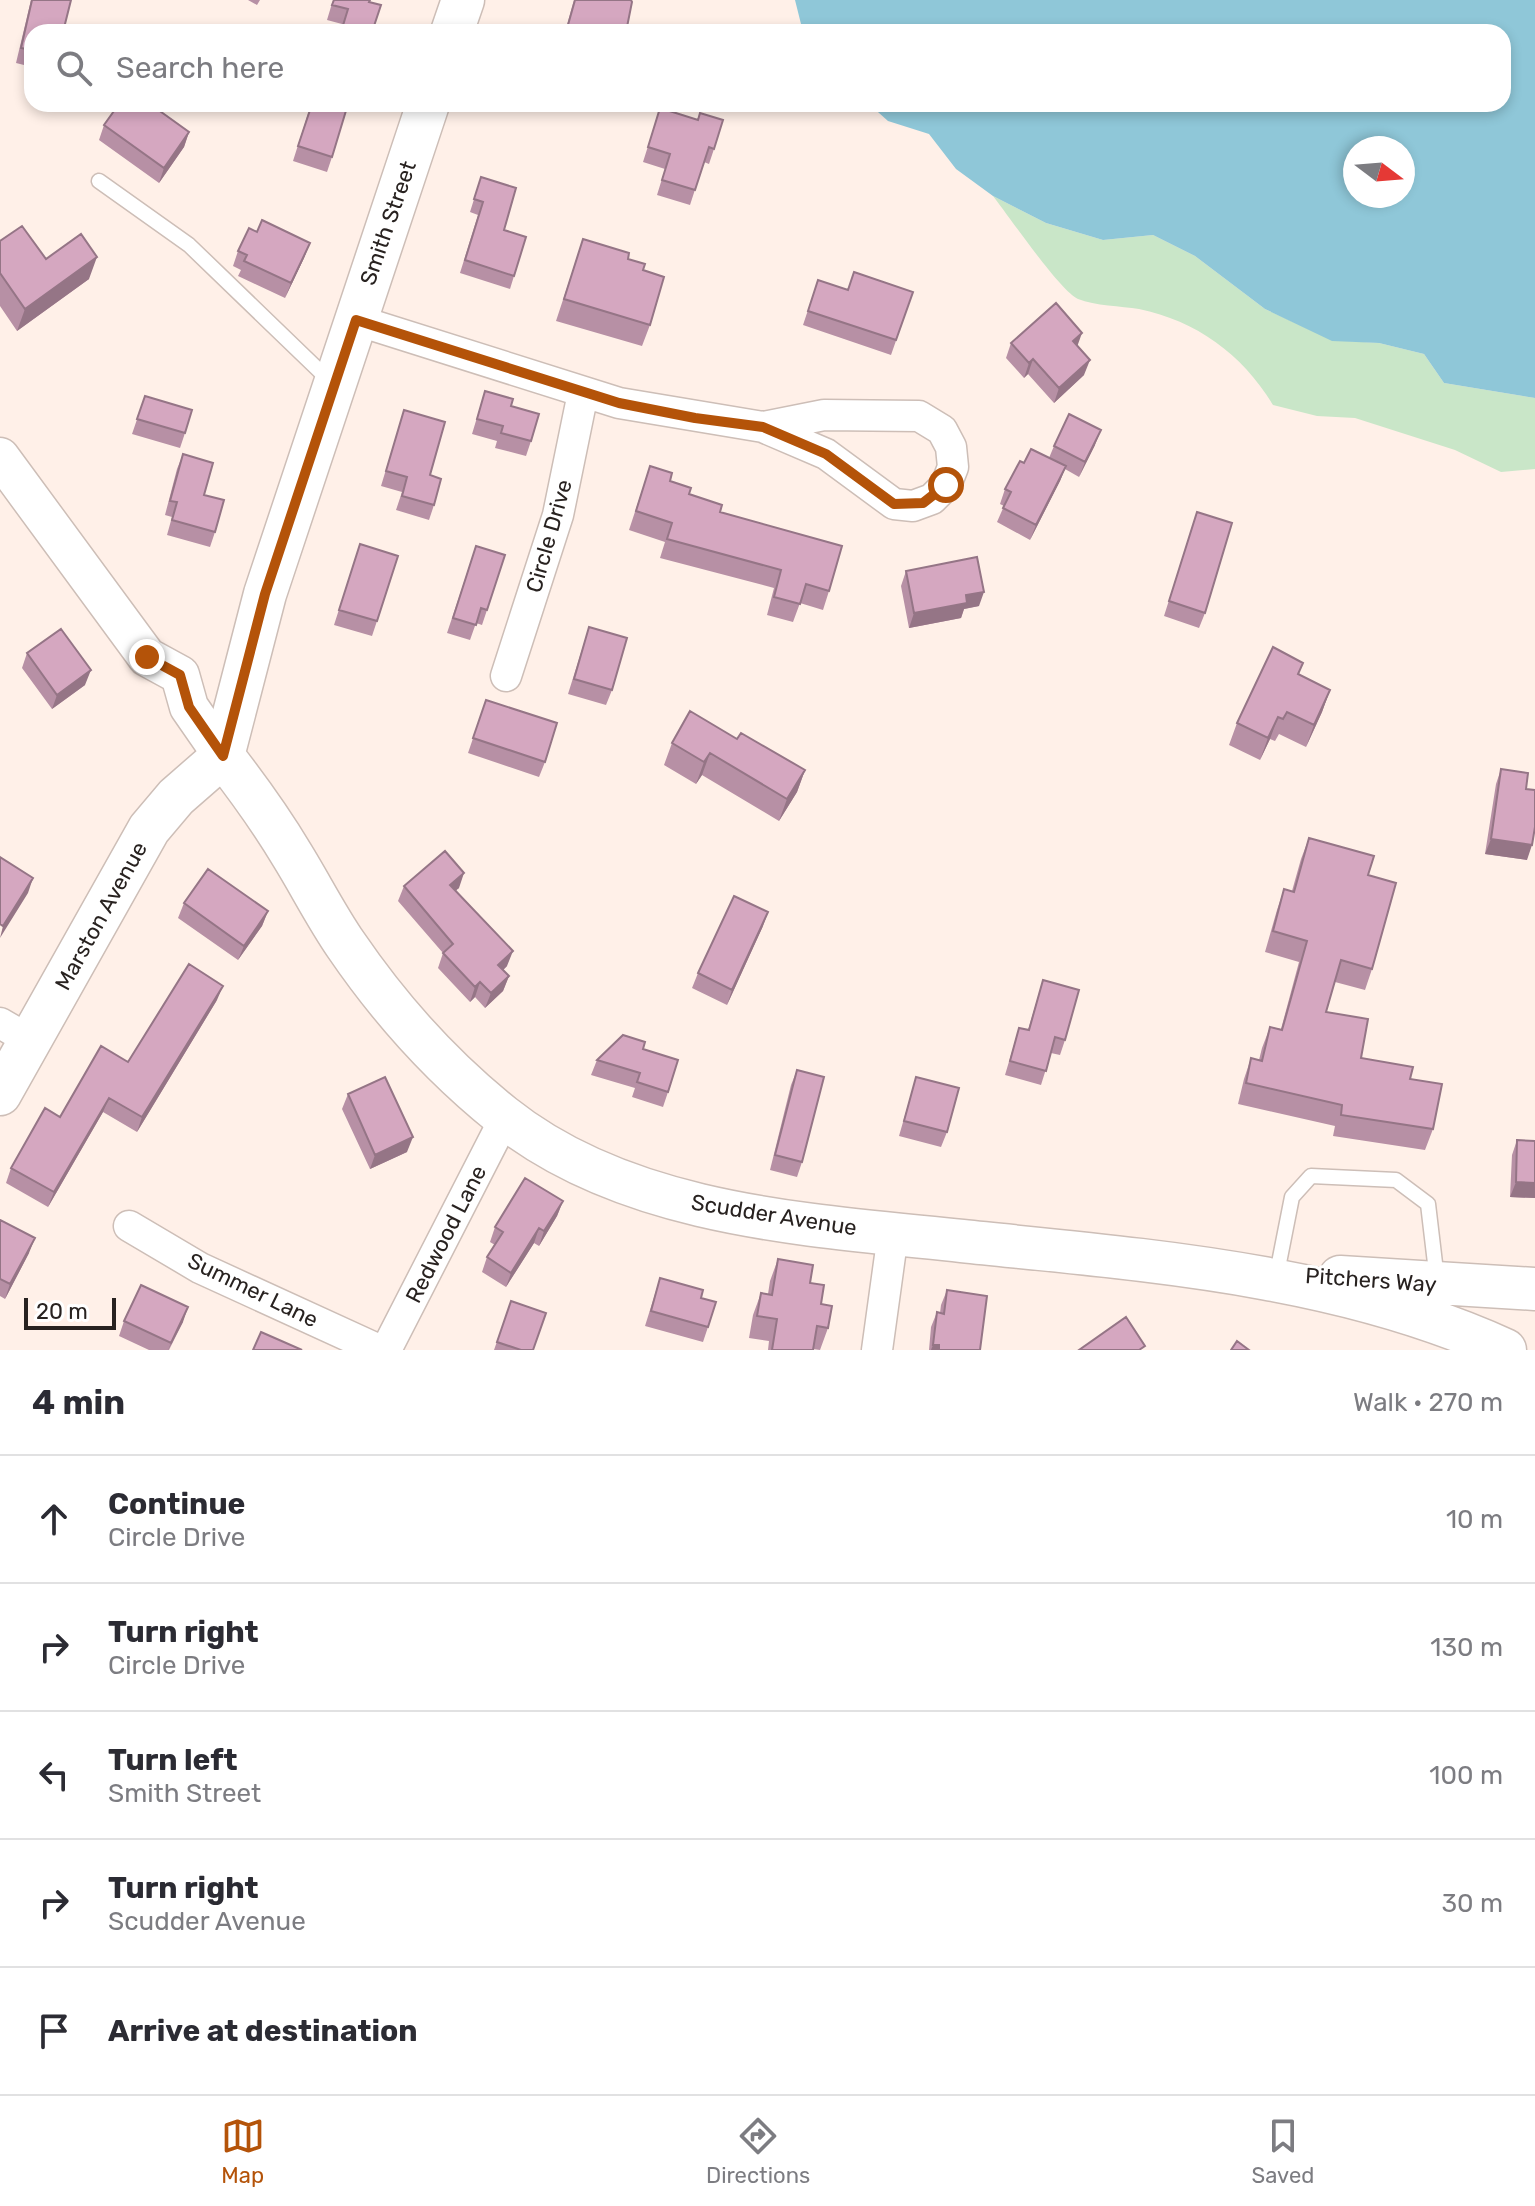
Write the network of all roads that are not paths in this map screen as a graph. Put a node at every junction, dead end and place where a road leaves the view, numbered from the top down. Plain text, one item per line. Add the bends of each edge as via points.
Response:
1 (463, 0) edge
2 (455, 24) edge
3 (425, 112) edge
4 (99, 181) dead end
5 (356, 320) junction
6 (333, 385) junction
7 (583, 393) junction
8 (763, 427) junction
9 (0, 457) edge
10 (506, 676) dead end
11 (223, 756) junction
12 (16, 1032) edge
13 (0, 1094) edge
14 (505, 1118) junction
15 (129, 1226) dead end
16 (893, 1234) junction
17 (1207, 1269) junction
18 (1277, 1273) junction
19 (1438, 1284) junction
20 (1535, 1289) edge
21 (379, 1350) edge
22 (386, 1350) edge
23 (877, 1350) edge
24 (1505, 1350) edge

1 - 2 main road
3 - 5 main road, Smith Street
4 - 6 lane via 189,245
5 - 6 main road, Smith Street
5 - 7 street
6 - 11 main road, Smith Street via 265,594
7 - 8 street via 656,411
7 - 10 street, Circle Drive via 558,515
8 - 8 street via 826,454 894,504 913,506 932,499 946,485 953,467 942,430 919,416 824,415
9 - 11 street, Scudder Avenue via 147,657 180,675 189,707
11 - 12 main road, Marston Avenue via 149,829
11 - 14 main road, Scudder Avenue via 262,806 346,945 430,1050
12 - 13 main road, Marston Avenue
14 - 16 main road, Scudder Avenue via 574,1160 704,1207
14 - 22 street, Redwood Lane
15 - 21 street, Summer Lane via 200,1268
16 - 17 main road, Scudder Avenue
16 - 23 street
17 - 18 main road, Pitchers Way
17 - 24 main road, Scudder Avenue via 1359,1300
18 - 19 main road, Pitchers Way
18 - 19 lane via 1292,1197 1311,1176 1396,1180 1428,1204
19 - 20 main road, Pitchers Way

